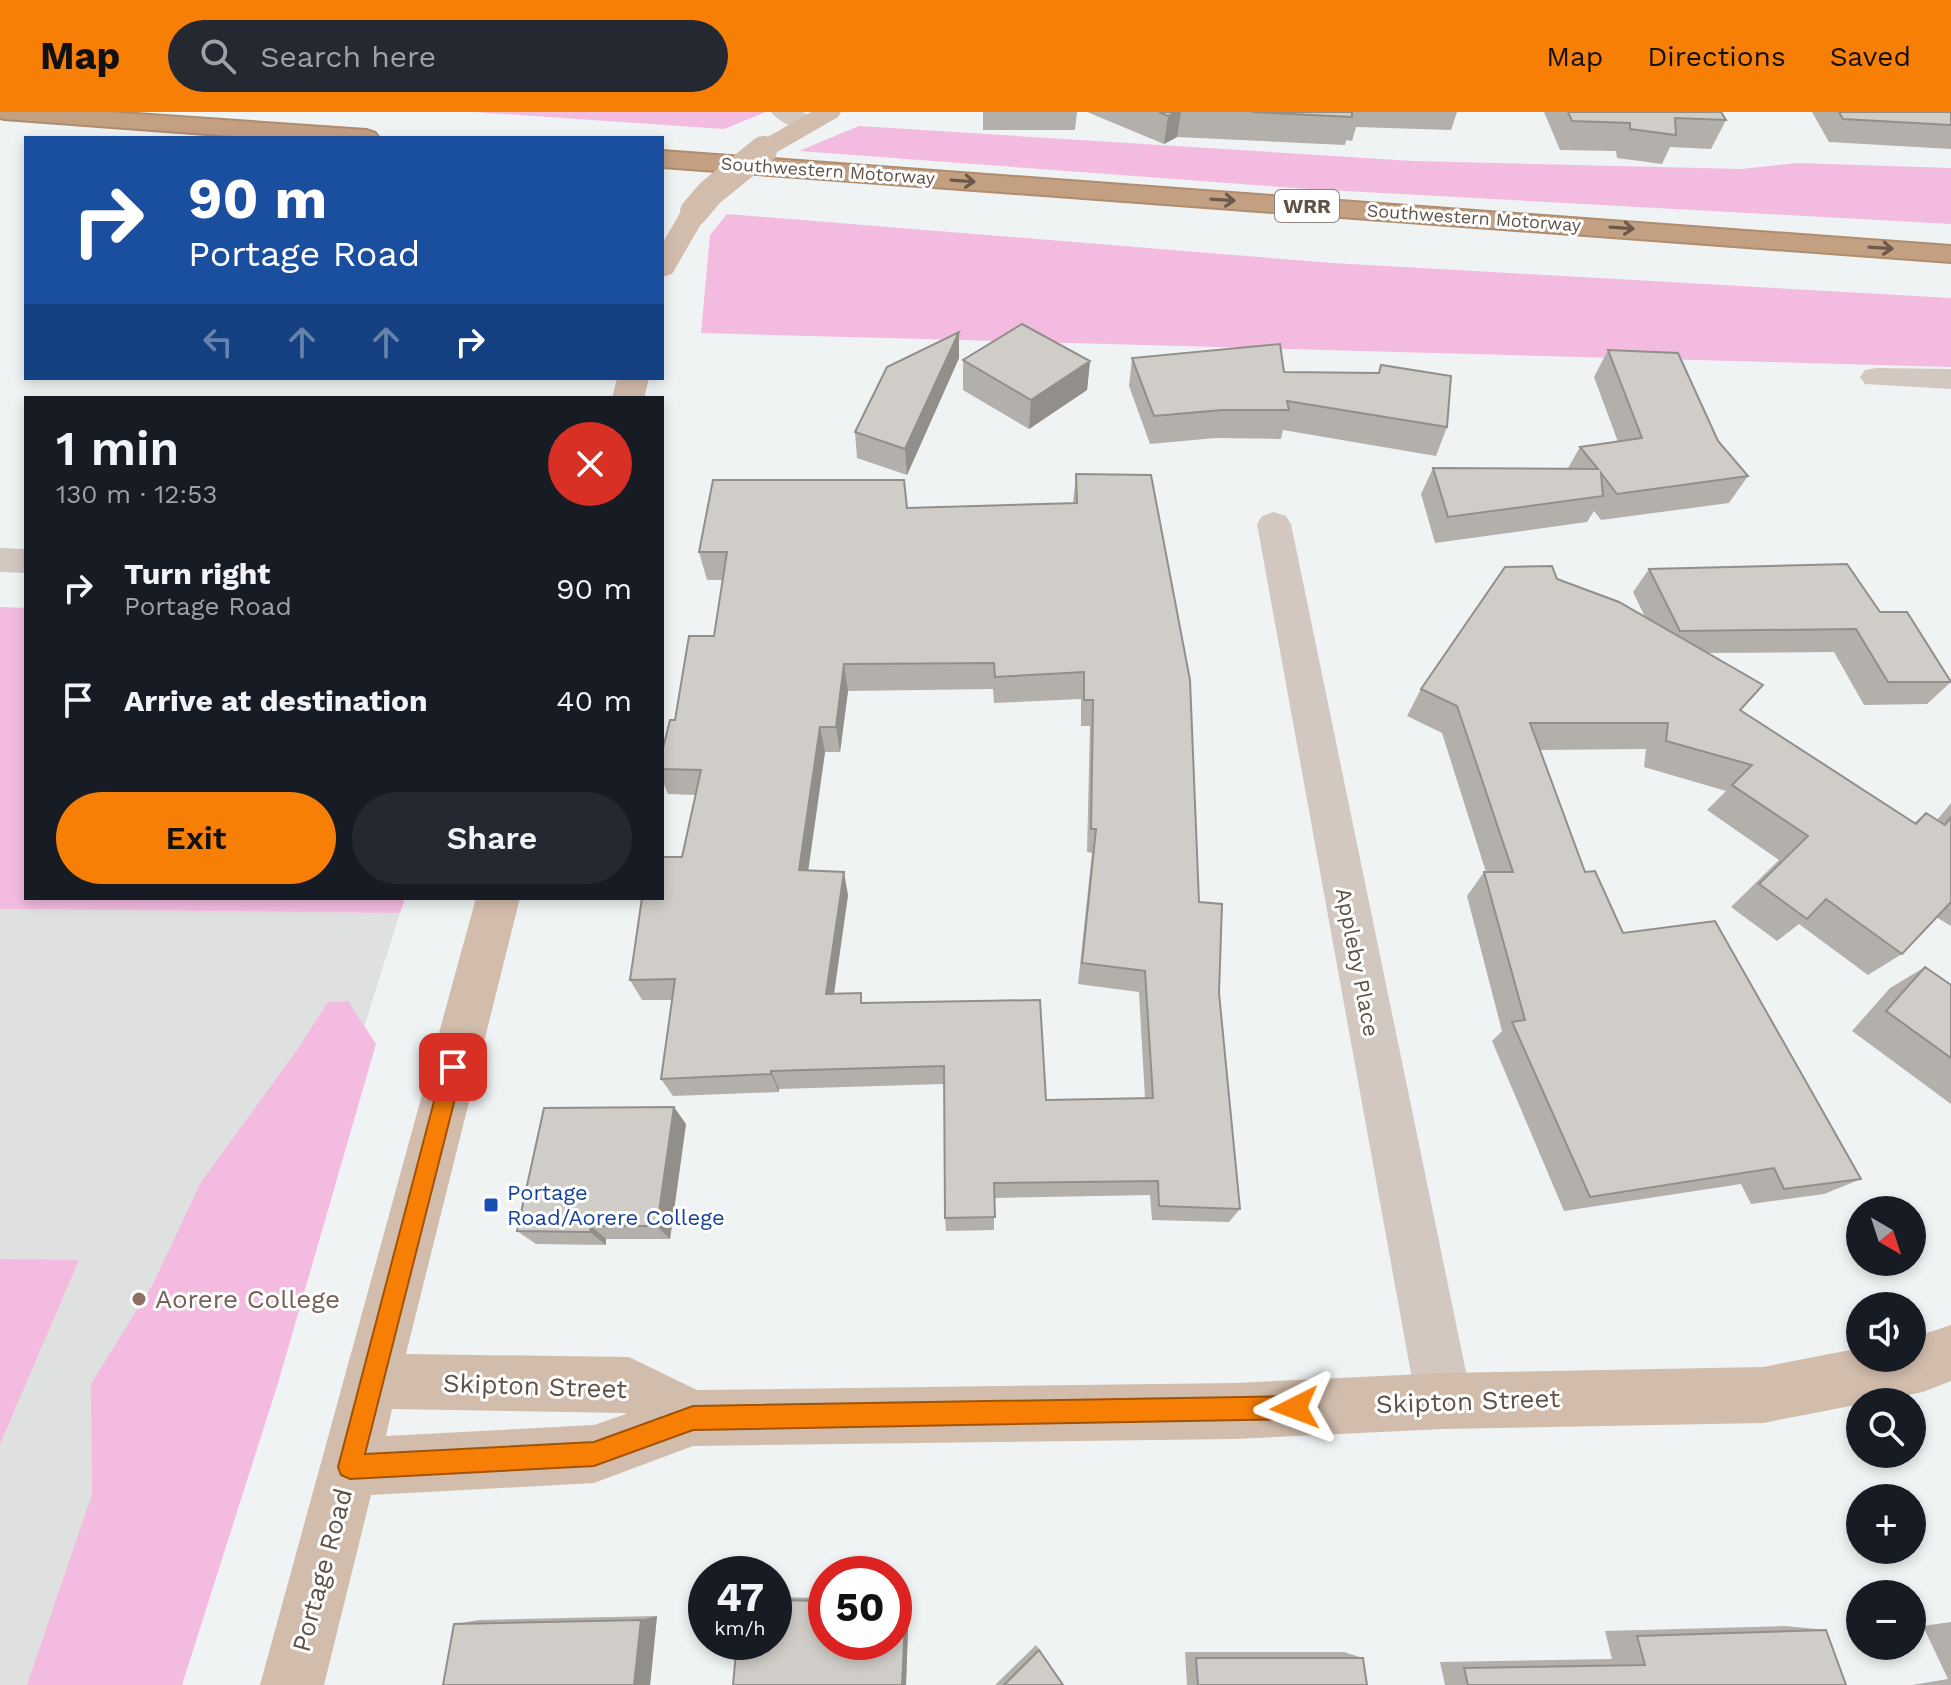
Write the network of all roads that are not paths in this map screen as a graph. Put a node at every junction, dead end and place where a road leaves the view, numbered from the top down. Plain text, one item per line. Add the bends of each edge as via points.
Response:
1 (4, 112) edge
2 (783, 112) edge
3 (818, 118) edge
4 (338, 136) edge
5 (664, 159) edge
6 (678, 188) dead end
7 (757, 194) dead end
8 (1012, 211) dead end
9 (1951, 254) edge
10 (664, 264) edge
11 (1951, 276) edge
12 (1876, 377) dead end
13 (1951, 379) edge
14 (1274, 524) dead end
15 (0, 560) edge
16 (24, 561) edge
17 (497, 900) edge
18 (1951, 1353) edge
19 (370, 1381) junction
20 (1444, 1401) junction
21 (693, 1418) junction
22 (350, 1467) junction
23 (292, 1685) edge

1 - 4 highway
2 - 3 street
3 - 10 main road, bridge via 733,172 694,212
5 -> 9 highway, Southwestern Motorway / WRR
6 - 7 highway, Southwestern Motorway
8 - 11 highway, Southwestern Motorway / WRR
12 - 13 street
14 - 20 street, Appleby Place
15 - 16 street
17 - 19 main road, Portage Road
18 - 20 main road, Skipton Street via 1923,1364 1763,1395
19 - 21 main road, Skipton Street via 629,1385
19 - 22 main road, Portage Road
20 - 21 main road, Skipton Street via 1236,1411
21 - 22 main road, Skipton Street via 594,1454
22 - 23 main road, Portage Road

